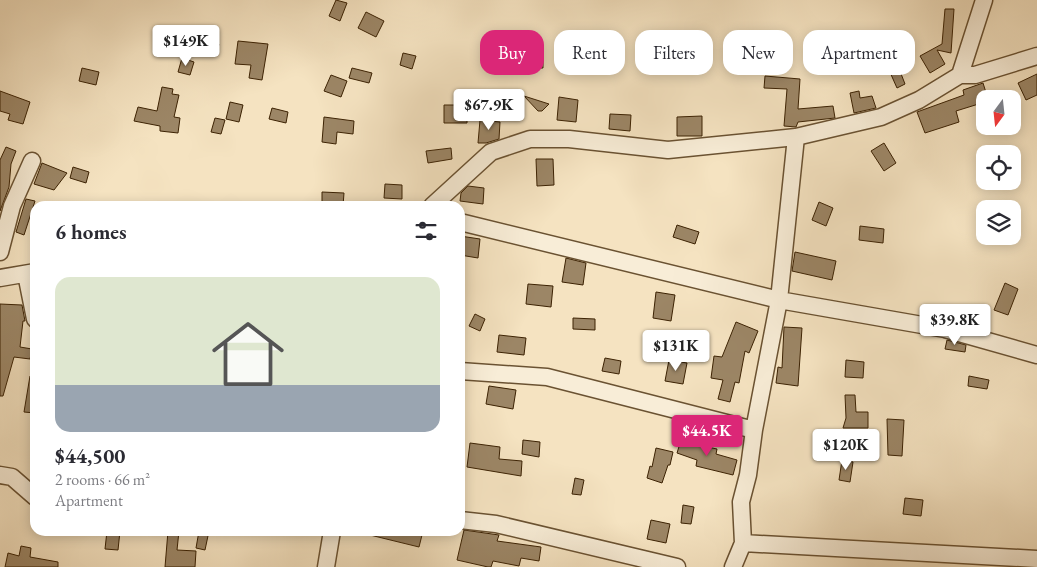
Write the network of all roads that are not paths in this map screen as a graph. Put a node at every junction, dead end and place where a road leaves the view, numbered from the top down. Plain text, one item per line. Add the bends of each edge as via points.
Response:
1 (984, 0) edge
2 (1037, 56) edge
3 (960, 75) junction
4 (796, 137) junction
5 (32, 161) dead end
6 (437, 201) edge
7 (465, 223) edge
8 (0, 252) edge
9 (30, 273) edge
10 (1, 274) edge
11 (778, 300) junction
12 (1037, 355) edge
13 (465, 371) edge
14 (754, 430) junction
15 (0, 475) edge
16 (30, 493) edge
17 (465, 521) edge
18 (331, 536) edge
19 (742, 543) junction
20 (1037, 560) edge
21 (326, 567) edge
22 (677, 567) edge
23 (733, 567) edge

1 - 3 street
2 - 3 street via 975,75
3 - 4 street via 919,100 881,117
4 - 6 street via 668,150 569,139 530,139 491,152
4 - 11 street
5 - 8 street via 12,206
7 - 11 street
9 - 10 street
11 - 12 street via 945,329
11 - 14 street
13 - 14 street via 547,378
14 - 19 street via 741,502
15 - 16 street via 12,477
17 - 22 street via 496,524
18 - 21 street
19 - 20 street
19 - 23 street

